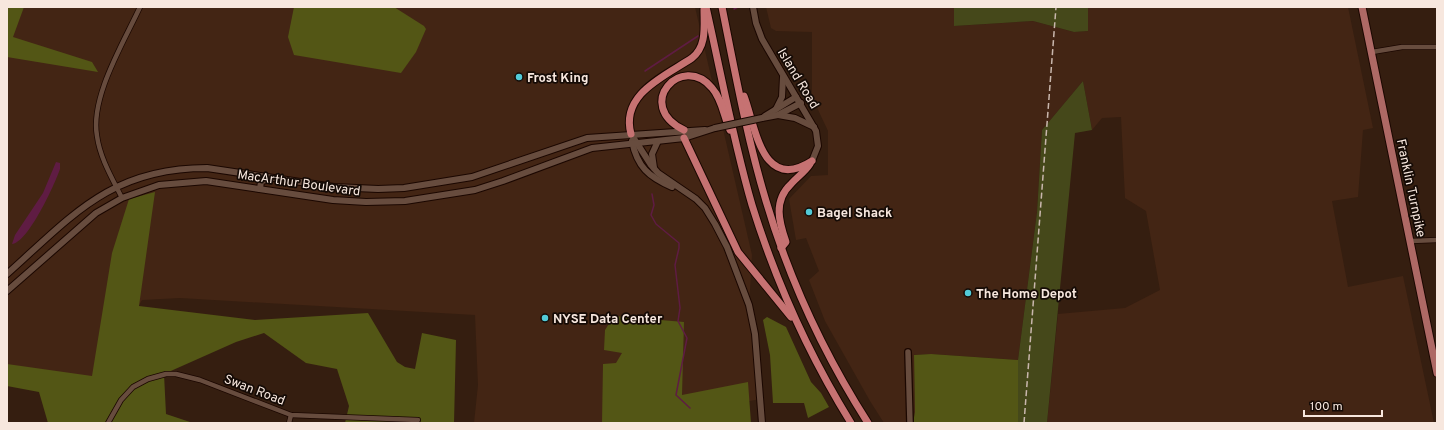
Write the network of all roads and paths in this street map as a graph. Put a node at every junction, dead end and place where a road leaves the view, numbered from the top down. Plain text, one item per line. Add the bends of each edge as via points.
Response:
1 (140, 7) edge
2 (705, 7) edge
3 (722, 7) edge
4 (753, 7) edge
5 (1362, 7) edge
6 (1437, 47) edge
7 (1372, 52) junction
8 (734, 66) junction
9 (784, 76) junction
10 (796, 97) junction
11 (801, 103) junction
12 (777, 113) junction
13 (815, 128) junction
14 (712, 129) junction
15 (684, 130) junction
16 (631, 134) junction
17 (684, 138) junction
18 (658, 141) junction
19 (635, 144) junction
20 (738, 150) junction
21 (812, 161) junction
22 (654, 169) junction
23 (294, 181) junction
24 (116, 186) junction
25 (334, 187) junction
26 (260, 189) junction
27 (685, 192) junction
28 (298, 194) junction
29 (122, 198) junction
30 (1437, 240) edge
31 (1411, 241) junction
32 (782, 248) junction
33 (7, 276) edge
34 (7, 291) edge
35 (799, 327) junction
36 (908, 352) dead end
37 (1437, 373) edge
38 (291, 414) junction
39 (418, 420) dead end
40 (108, 423) edge
41 (289, 423) edge
42 (762, 423) edge
43 (851, 423) edge
44 (868, 423) edge
45 (910, 423) edge

1 - 24 street via 104,84 96,115 99,148
2 - 16 highway via 703,37 699,51 638,95 631,113
2 - 20 highway
3 - 8 highway
4 - 9 main road, Island Road via 760,34
5 - 7 main road, Franklin Turnpike
6 - 7 street via 1402,47
7 - 31 main road, Franklin Turnpike
8 - 21 highway via 757,140 769,160 780,168 790,170 801,168
8 - 32 highway via 758,173
9 - 10 main road, Island Road
9 - 12 main road
10 - 11 main road, Island Road
10 - 12 main road, MacArthur Boulevard
11 - 12 main road, MacArthur Boulevard
11 - 13 main road, Island Road
12 - 13 main road via 799,119
12 - 14 main road, MacArthur Boulevard, bridge
13 - 21 main road, Island Road via 818,146
14 - 15 main road, MacArthur Boulevard
14 - 17 main road, MacArthur Boulevard
15 - 16 main road, MacArthur Boulevard
15 - 20 highway via 665,116 662,97 667,86 676,79 696,76 708,83 716,93
16 - 19 main road
16 - 25 main road, MacArthur Boulevard via 580,139 492,172 450,182 384,189
17 - 18 main road, MacArthur Boulevard
17 - 35 highway via 738,252
18 - 19 main road, MacArthur Boulevard
18 - 22 main road via 652,154
19 - 22 main road
19 - 27 main road via 635,156 648,173 660,182
19 - 28 main road, MacArthur Boulevard via 586,150 504,181 452,195 366,202
20 - 35 highway via 762,234
21 - 32 highway via 807,170 788,186 781,198 778,216 786,242
22 - 27 main road
23 - 24 main road, MacArthur Boulevard via 226,170 189,168 156,172
23 - 25 main road, MacArthur Boulevard
23 - 26 main road via 266,179 261,181
24 - 29 street
24 - 33 main road, MacArthur Boulevard via 75,213
25 - 28 main road via 331,189 301,185
26 - 28 main road, MacArthur Boulevard
26 - 29 main road, MacArthur Boulevard via 190,181 159,185
27 - 42 main road via 702,205 716,224 748,305 757,347
29 - 34 main road, MacArthur Boulevard via 83,223
30 - 31 street
31 - 37 main road, Franklin Turnpike
32 - 44 highway via 818,334
35 - 43 highway via 824,378
36 - 45 street
38 - 39 street, Swan Road
38 - 40 street, Swan Road via 186,375 166,374 133,387 121,400
38 - 41 street

